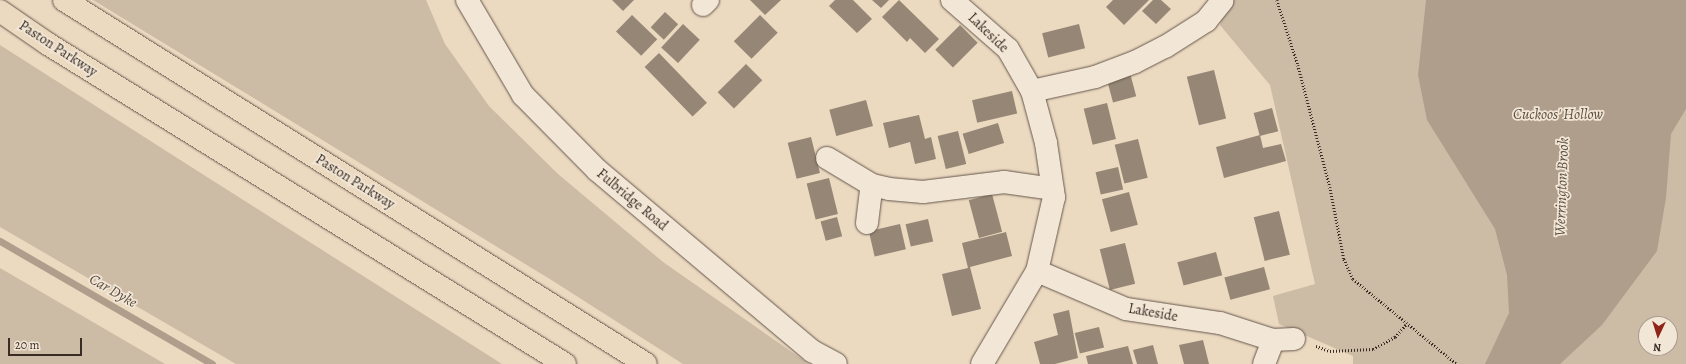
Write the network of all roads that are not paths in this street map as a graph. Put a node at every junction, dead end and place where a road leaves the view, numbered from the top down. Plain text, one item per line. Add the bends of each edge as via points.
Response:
1 (64, 0) edge
2 (467, 0) edge
3 (952, 0) edge
4 (1222, 1) dead end
5 (0, 11) edge
6 (1032, 91) junction
7 (827, 158) dead end
8 (872, 185) junction
9 (1053, 189) junction
10 (866, 223) dead end
11 (1037, 271) junction
12 (1273, 340) junction
13 (1294, 340) road end
14 (565, 364) edge
15 (646, 364) edge
16 (836, 364) edge
17 (982, 364) edge
18 (1264, 364) edge

1 - 15 highway, Paston Parkway
2 - 16 street, Fulbridge Road via 523,95 597,170 812,351
3 - 6 street, Lakeside via 1008,49
4 - 6 street via 1206,21 1165,47 1135,62 1095,77
5 - 14 highway, Paston Parkway via 48,44
6 - 9 street, Lakeside via 1046,143
7 - 8 street
8 - 9 street via 923,192 1004,182
8 - 10 street
9 - 11 street, Lakeside via 1054,197
11 - 12 street, Lakeside via 1126,309 1220,323
11 - 17 street, Lakeside
12 - 13 street, Lakeside
12 - 18 street

